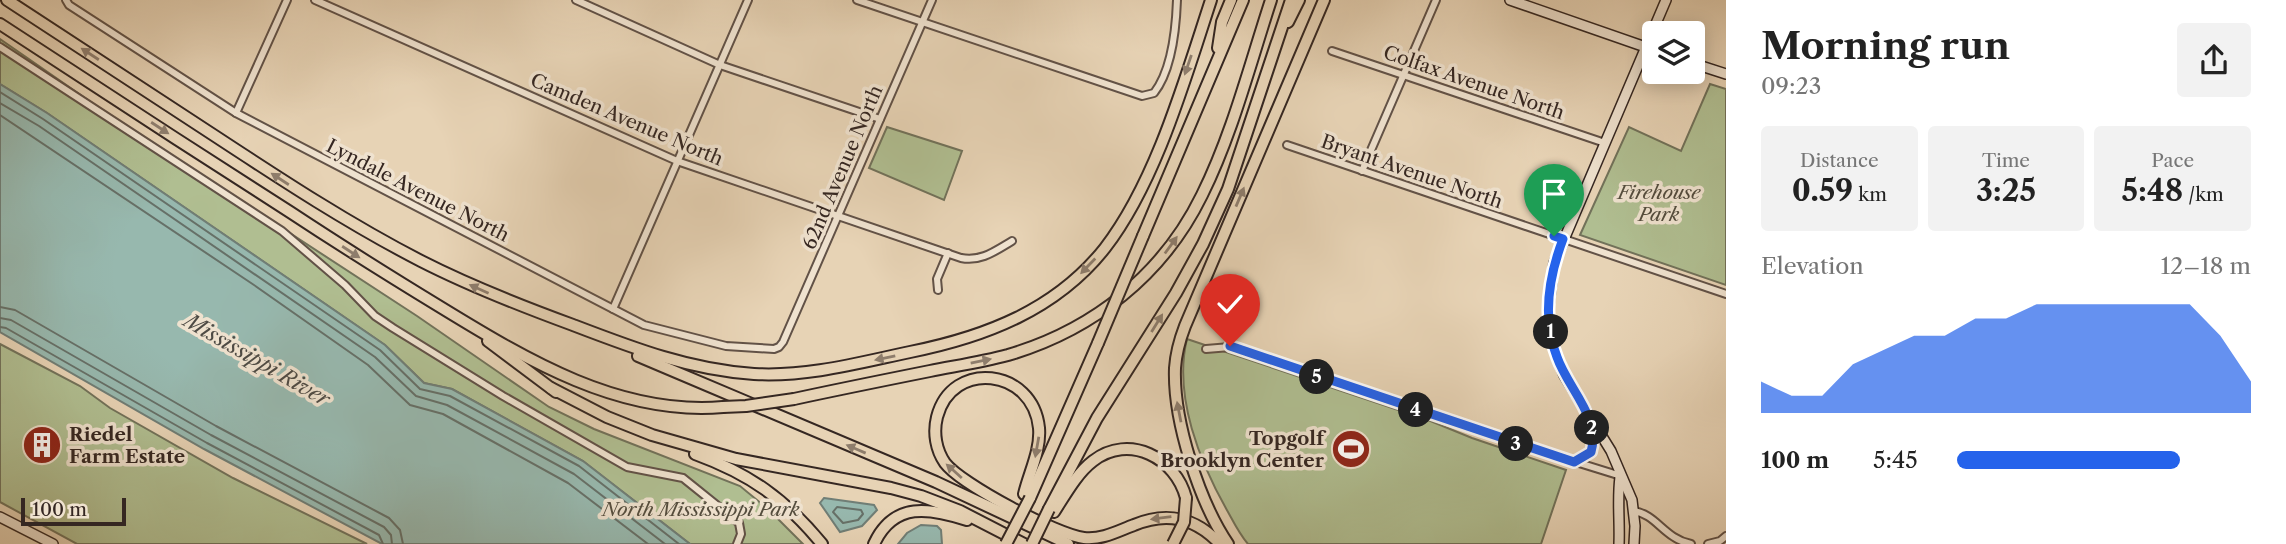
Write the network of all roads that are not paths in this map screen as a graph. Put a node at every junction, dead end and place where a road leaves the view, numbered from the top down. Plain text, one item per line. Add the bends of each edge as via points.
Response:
1 (7, 0) edge
2 (66, 0) edge
3 (287, 0) edge
4 (316, 0) edge
5 (576, 0) edge
6 (748, 0) edge
7 (857, 0) edge
8 (932, 0) edge
9 (1177, 0) edge
10 (1231, 0) edge
11 (1243, 0) edge
12 (1271, 0) edge
13 (1291, 0) edge
14 (1299, 0) edge
15 (1323, 0) edge
16 (1436, 0) edge
17 (1510, 0) edge
18 (1666, 0) edge
19 (1210, 2) edge
20 (1659, 21) edge
21 (922, 22) junction
22 (0, 24) edge
23 (1277, 43) junction
24 (1642, 45) edge
25 (0, 47) edge
26 (1332, 51) dead end
27 (720, 65) junction
28 (1215, 65) junction
29 (1642, 65) edge
30 (1705, 67) edge
31 (1404, 74) junction
32 (1726, 74) edge
33 (236, 113) junction
34 (880, 119) junction
35 (1605, 143) junction
36 (1287, 145) dead end
37 (677, 162) junction
38 (1362, 171) junction
39 (838, 215) junction
40 (1563, 239) junction
41 (1012, 241) dead end
42 (947, 253) junction
43 (938, 290) dead end
44 (1726, 293) edge
45 (612, 309) junction
46 (543, 314) junction
47 (470, 325) junction
48 (779, 347) joint
49 (1206, 349) dead end
50 (551, 388) junction
51 (1588, 414) junction
52 (1574, 462) junction
53 (1621, 476) junction
54 (1027, 496) junction
55 (1051, 511) junction
56 (1633, 511) junction
57 (0, 517) edge
58 (1726, 536) edge
59 (1056, 541) edge
60 (53, 544) edge
61 (737, 544) edge
62 (822, 544) edge
63 (874, 544) edge
64 (1006, 544) edge
65 (1021, 544) edge
66 (1033, 544) edge
67 (1068, 544) edge
68 (1173, 544) edge
69 (1220, 544) edge
70 (1228, 544) edge
71 (1619, 544) edge
72 (1634, 544) edge
73 (1690, 544) edge
74 (1708, 544) edge

46 -> 1 highway via 463,282 342,218
2 - 33 street, Lyndale Avenue North
3 - 33 street
4 - 37 street, Camden Avenue North
5 - 27 street
6 - 27 street
7 - 21 street
8 - 21 street, 62nd Avenue North
9 - 21 street via 1162,79 1154,93 1142,96
10 - 28 highway
11 - 28 highway
47 -> 12 highway, bridge via 546,368 602,390 666,405 723,407 794,398 1004,356 1045,342 1080,325 1126,293 1167,251 1202,196 1217,161
13 - 23 highway
14 - 23 highway
70 -> 15 highway via 1206,506 1192,464 1178,410 1176,360 1185,326
16 - 31 street
17 - 24 street
18 - 20 street
19 -> 46 highway via 1152,164 1120,227 1070,284 1005,326 952,344 835,369 758,374 712,370 667,359
21 - 34 street, 62nd Avenue North
22 -> 47 highway
55 -> 23 highway via 1097,418 1203,244 1228,189
25 - 61 street via 282,231 393,328 627,467 683,478 739,523
26 - 31 street, Colfax Avenue North
27 - 34 street
27 - 37 street
28 - 54 highway, bridge via 1098,342
29 - 35 street
30 - 32 street
31 - 35 street, Colfax Avenue North
31 - 38 street
33 - 45 street, Lyndale Avenue North
34 - 39 street, 62nd Avenue North
35 - 40 street
36 - 38 street, Bryant Avenue North
37 - 39 street, Camden Avenue North
37 - 45 street
38 - 40 street, Bryant Avenue North
39 - 42 street, Camden Avenue North
39 - 48 street, 62nd Avenue North
40 - 44 street, Bryant Avenue North
40 - 51 street via 1550,290 1551,334 1564,375
41 - 42 street, Camden Avenue North via 974,259
42 - 43 street via 937,279
45 - 48 street, Lyndale Avenue North via 644,325 698,340 726,346
59 -> 46 highway via 936,482
47 - 50 highway
49 - 52 street via 1230,346
50 - 62 highway via 605,419 708,459 765,488
50 - 65 highway via 652,435 745,461 921,496
51 - 52 street via 1594,442 1591,452
51 - 53 street
52 - 53 street
53 - 56 street
53 - 71 street
54 - 64 highway, bridge
69 -> 54 highway via 1201,527 1172,517 1143,521 1099,537 1073,536 968,482 945,463 935,426 939,409 961,385 976,379 1001,380 1020,389 1032,403 1038,443
55 - 66 highway, bridge
55 - 68 highway, bridge via 1093,461 1124,450 1144,451 1163,460 1177,475 1186,498 1184,522
56 - 72 street
56 - 73 street via 1649,516 1672,538
57 - 60 street
58 - 74 street
59 - 67 highway
63 - 65 highway via 892,519 925,510 967,520

